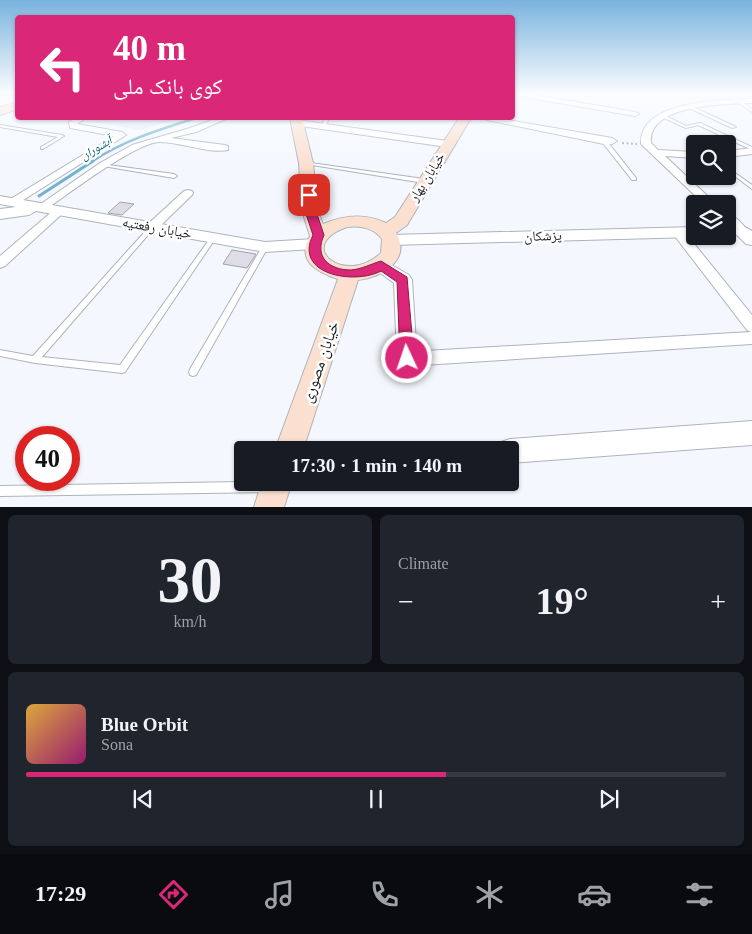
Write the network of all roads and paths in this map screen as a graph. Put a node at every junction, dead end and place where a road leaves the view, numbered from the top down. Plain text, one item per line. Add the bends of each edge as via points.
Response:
1 (662, 117) edge
2 (664, 117) edge
3 (711, 117) edge
4 (78, 120) edge
5 (219, 120) edge
6 (297, 120) edge
7 (326, 120) edge
8 (464, 120) edge
9 (497, 120) edge
10 (0, 126) edge
11 (323, 127) junction
12 (734, 127) dead end
13 (157, 139) junction
14 (608, 142) junction
15 (447, 144) junction
16 (646, 144) junction
17 (43, 148) dead end
18 (225, 148) dead end
19 (752, 150) edge
20 (655, 153) junction
21 (736, 153) edge
22 (686, 155) edge
23 (306, 163) junction
24 (103, 165) junction
25 (736, 175) edge
26 (174, 176) dead end
27 (634, 179) dead end
28 (424, 181) junction
29 (752, 187) edge
30 (188, 193) dead end
31 (701, 195) edge
32 (6, 201) edge
33 (41, 208) junction
34 (59, 210) junction
35 (0, 214) edge
36 (152, 227) junction
37 (678, 232) junction
38 (686, 232) edge
39 (389, 236) junction
40 (213, 238) junction
41 (316, 240) junction
42 (265, 247) junction
43 (0, 264) edge
44 (381, 265) junction
45 (350, 274) junction
46 (752, 326) edge
47 (752, 338) edge
48 (0, 353) edge
49 (407, 358) joint
50 (35, 360) junction
51 (193, 372) dead end
52 (752, 433) edge
53 (292, 441) edge
54 (519, 450) edge
55 (0, 491) edge
56 (274, 492) edge

1 - 16 street via 646,132
2 - 19 lane via 686,127 698,124
3 - 12 lane
4 - 32 street via 73,126 122,135
5 - 13 street
6 - 11 street
6 - 23 main road
7 - 11 lane
8 - 15 main road, خیابان بهار
9 - 14 street
10 - 17 lane via 62,136
11 - 15 street
13 - 18 street
13 - 24 street
14 - 16 path
14 - 27 lane
15 - 28 main road, خیابان بهار
16 - 20 street
19 - 21 street
20 - 22 street
20 - 31 street
23 - 28 lane
23 - 41 main road
24 - 26 lane
24 - 33 street
25 - 29 lane
28 - 39 main road, خیابان بهار
30 - 36 street
32 - 33 street, خیابان رفعتیه
33 - 34 street, خیابان رفعتیه
33 - 35 street
34 - 36 street, خیابان رفعتیه
34 - 43 street
36 - 40 street, خیابان رفعتیه
36 - 50 lane
37 - 38 street, پزشکان
37 - 39 street, پزشکان
37 - 46 street
39 - 41 main road via 368,222 350,221 327,228
39 - 44 main road via 390,256
40 - 42 street, خیابان رفعتیه
40 - 50 lane via 122,369
41 - 42 street, خیابان رفعتیه
41 - 45 main road via 316,258 322,265
42 - 51 lane
44 - 45 main road
44 - 49 street via 402,280
45 - 53 main road, خیابان مصوری
47 - 49 street
48 - 50 lane
52 - 54 street
55 - 56 lane

